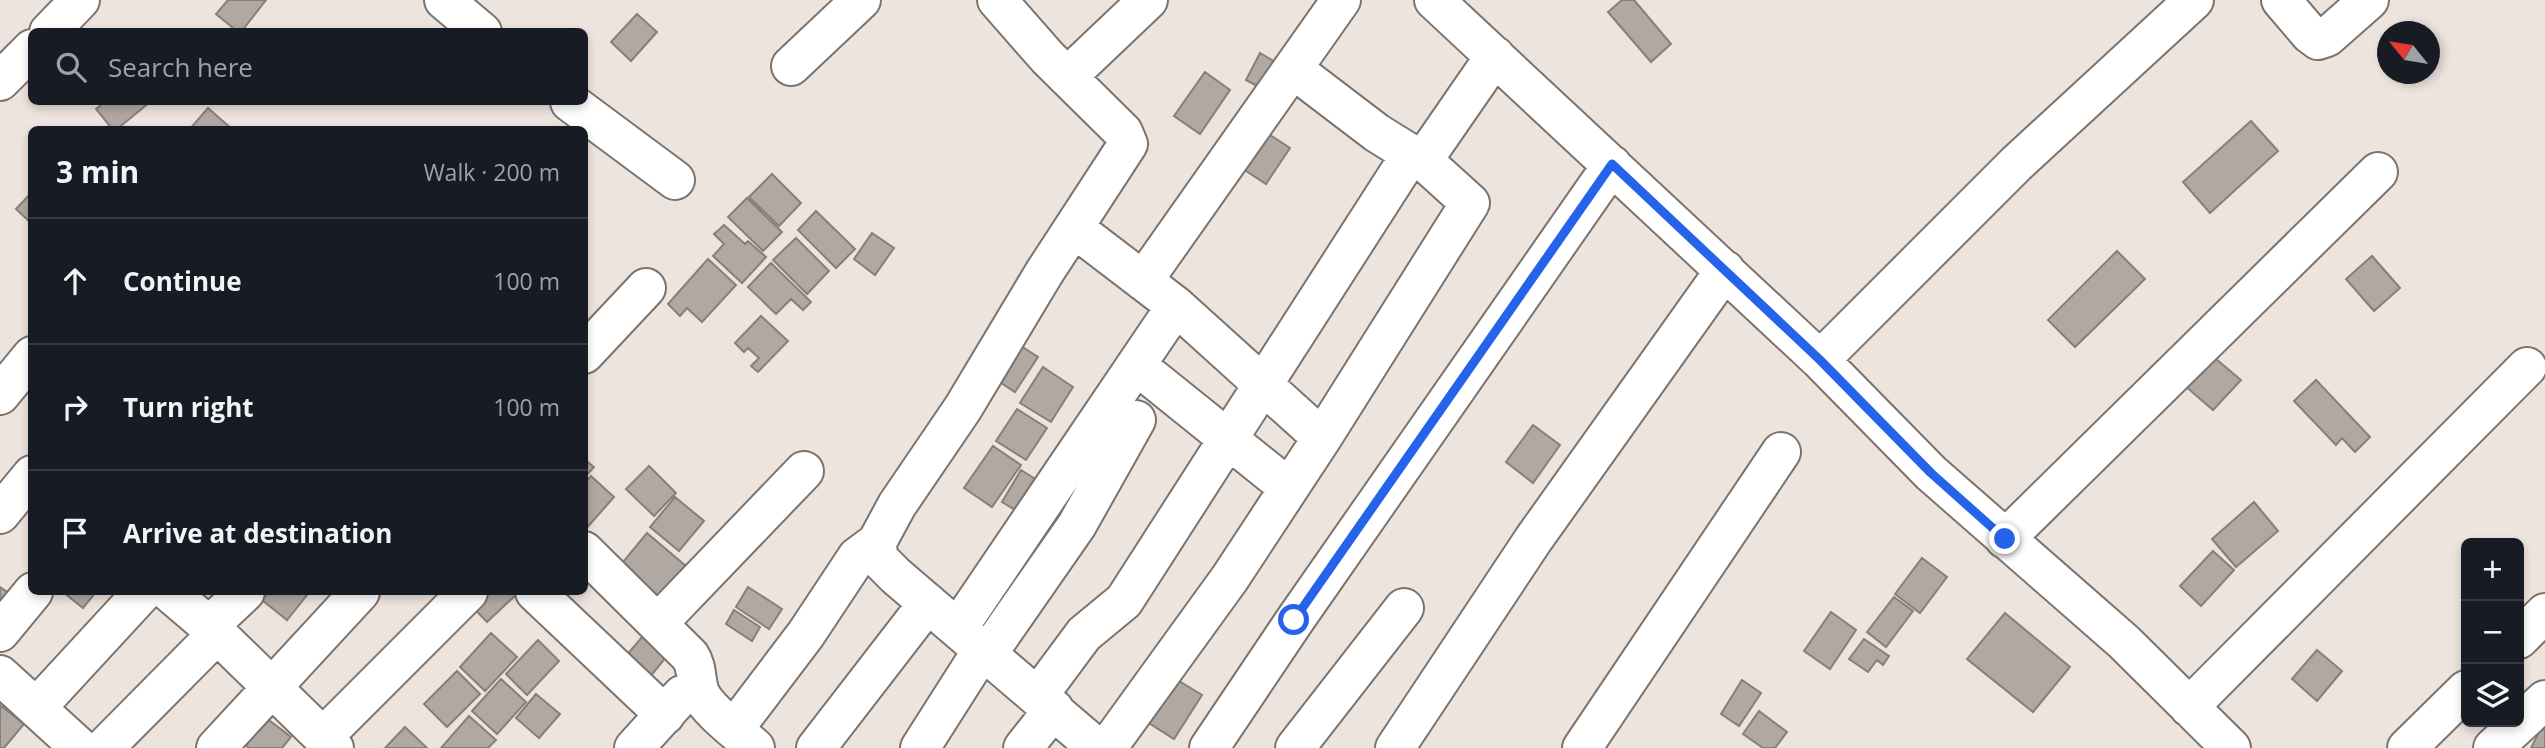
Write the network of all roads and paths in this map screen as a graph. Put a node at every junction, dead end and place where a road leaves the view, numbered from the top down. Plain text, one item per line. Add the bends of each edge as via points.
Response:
1 (80, 0) edge
2 (444, 0) edge
3 (862, 0) edge
4 (998, 0) edge
5 (1148, 0) edge
6 (1341, 0) edge
7 (2194, 0) edge
8 (2281, 0) edge
9 (2369, 0) edge
10 (1444, 3) edge
11 (53, 28) edge
12 (477, 28) edge
13 (28, 53) edge
14 (1495, 56) junction
15 (791, 66) dead end
16 (1293, 69) junction
17 (1067, 77) junction
18 (0, 81) edge
19 (574, 105) edge
20 (1419, 159) junction
21 (1612, 164) junction
22 (2378, 172) dead end
23 (675, 180) dead end
24 (1074, 228) junction
25 (1725, 270) junction
26 (1143, 281) junction
27 (646, 288) dead end
28 (1176, 306) junction
29 (588, 351) edge
30 (1820, 360) junction
31 (1136, 365) junction
32 (2527, 367) dead end
33 (1264, 384) junction
34 (1136, 420) dead end
35 (1322, 438) junction
36 (1229, 439) junction
37 (1782, 452) dead end
38 (804, 471) dead end
39 (28, 481) edge
40 (1289, 488) junction
41 (0, 514) edge
42 (2005, 539) junction
43 (877, 542) junction
44 (588, 555) edge
45 (31, 595) edge
46 (141, 595) edge
47 (172, 595) edge
48 (242, 595) edge
49 (357, 595) edge
50 (465, 595) edge
51 (538, 595) edge
52 (928, 603) junction
53 (1404, 608) dead end
54 (2545, 614) edge
55 (658, 624) junction
56 (213, 630) junction
57 (0, 632) edge
58 (2524, 634) edge
59 (976, 644) junction
60 (0, 675) edge
61 (697, 676) junction
62 (271, 687) junction
63 (2461, 695) edge
64 (2545, 700) edge
65 (1046, 703) junction
66 (2189, 707) junction
67 (36, 708) junction
68 (665, 715) junction
69 (745, 738) edge
70 (329, 742) edge
71 (80, 748) edge
72 (104, 748) edge
73 (216, 748) edge
74 (634, 748) edge
75 (816, 748) edge
76 (920, 748) edge
77 (1023, 748) edge
78 (1097, 748) edge
79 (1107, 748) edge
80 (1209, 748) edge
81 (1295, 748) edge
82 (1395, 748) edge
83 (1582, 748) edge
84 (2231, 748) edge
85 (2407, 748) edge
86 (2493, 748) edge

1 - 11 street
2 - 12 street
3 - 15 street
4 - 17 street
5 - 17 street
6 - 16 street
7 - 30 street via 2016,164
8 - 9 street via 2318,40
10 - 14 street
13 - 18 street
14 - 20 street via 1426,158
14 - 21 street
16 - 20 street
16 - 26 street
17 - 24 street via 1124,132 1128,144
19 - 23 street
20 - 33 street
20 - 35 street via 1470,203
21 - 25 street
21 - 80 street
22 - 42 street
24 - 26 street
24 - 43 street
25 - 30 street
25 - 82 street via 1533,540
26 - 28 street
27 - 29 street
28 - 31 street
28 - 33 street
30 - 42 street via 1931,473
31 - 36 street
31 - 59 street
32 - 66 street
33 - 35 street
33 - 36 street
34 - 59 street via 1072,533
35 - 40 street
36 - 40 street
36 - 65 street via 1124,601 1084,634
37 - 83 street
38 - 55 street
39 - 41 street
40 - 79 street
42 - 66 street via 2124,642
43 - 52 street via 883,564
43 - 69 street via 857,558
44 - 55 street
45 - 57 street
46 - 67 street
47 - 56 street
48 - 56 street
49 - 62 street
50 - 70 street
51 - 68 street
52 - 59 street
52 - 75 street
53 - 81 street
54 - 58 street
55 - 61 street via 690,656
56 - 62 street
56 - 72 street
59 - 65 street
59 - 76 street
60 - 67 street
61 - 68 street
61 - 69 street via 705,702
62 - 70 street
62 - 73 street
63 - 85 street
64 - 86 street
65 - 77 street
65 - 78 street
66 - 84 street
67 - 71 street
68 - 74 street

